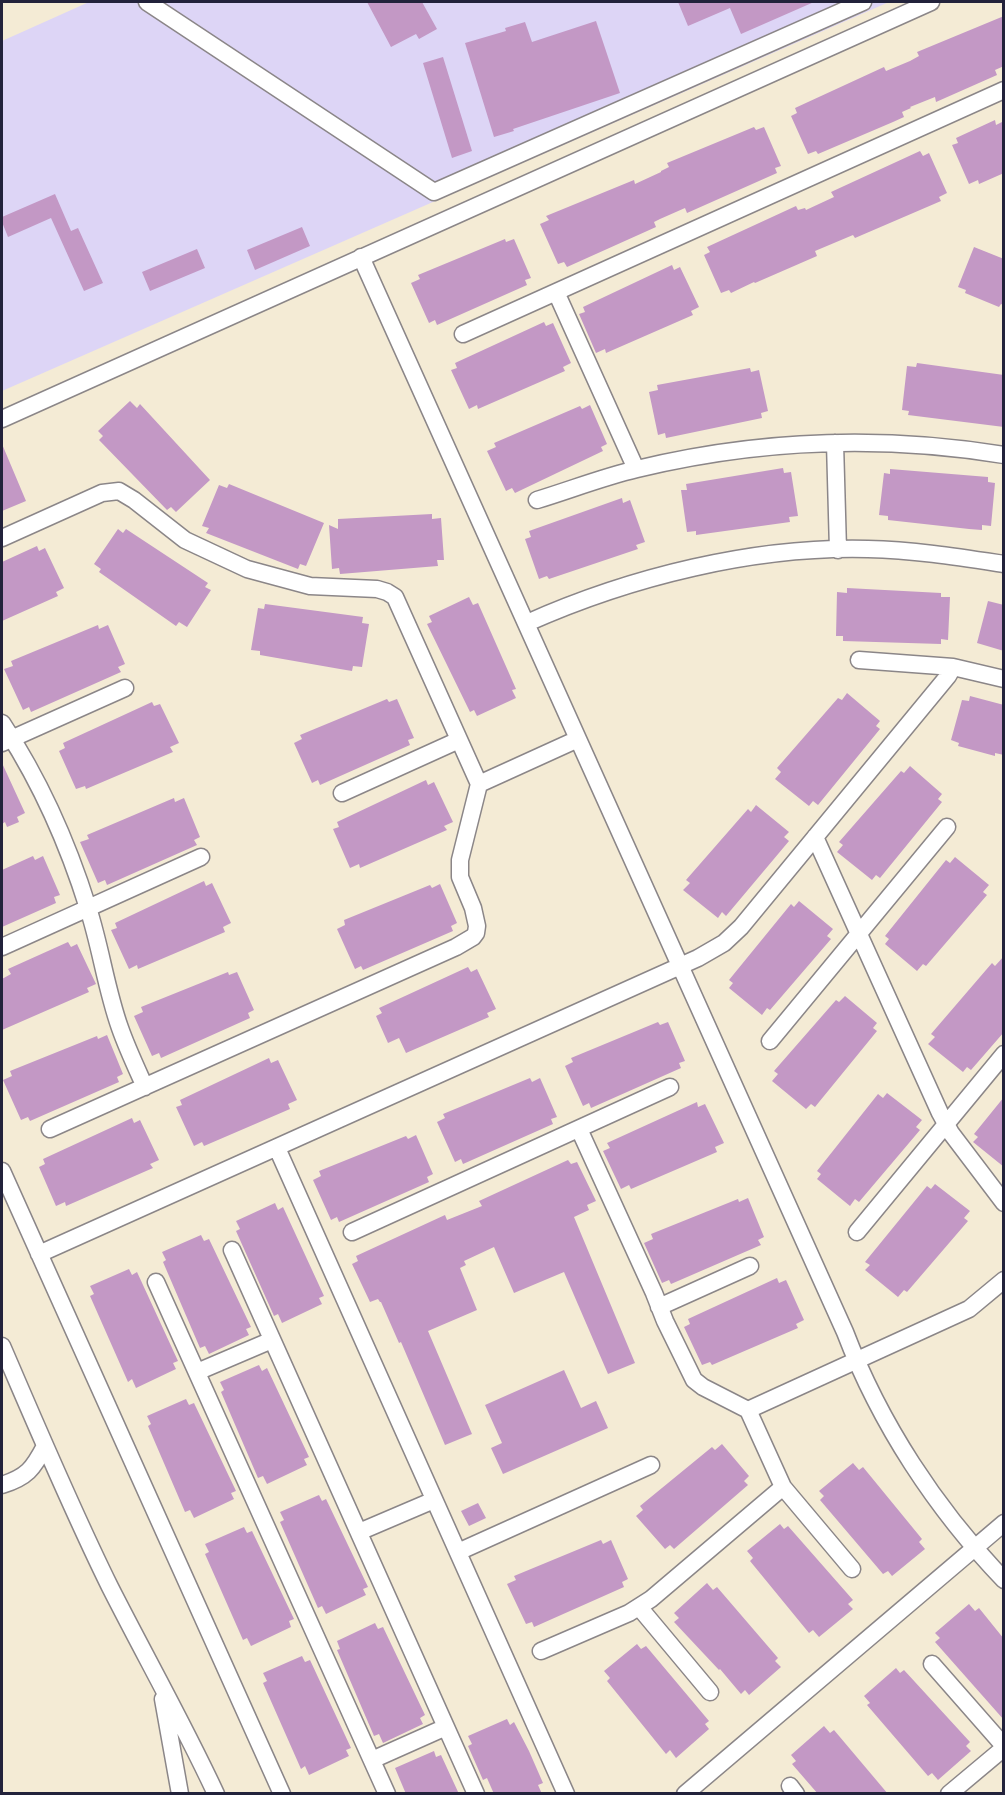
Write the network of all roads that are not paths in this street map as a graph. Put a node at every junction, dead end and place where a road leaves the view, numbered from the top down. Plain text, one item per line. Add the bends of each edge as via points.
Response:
1 (147, 2) edge
2 (863, 2) edge
3 (931, 2) edge
4 (1004, 90) edge
5 (361, 257) junction
6 (556, 292) junction
7 (463, 334) dead end
8 (2, 419) edge
9 (835, 442) junction
10 (1004, 455) edge
11 (636, 469) junction
12 (537, 500) dead end
13 (2, 538) edge
14 (838, 550) junction
15 (1004, 564) edge
16 (527, 623) junction
17 (859, 660) dead end
18 (953, 667) junction
19 (1004, 679) edge
20 (124, 688) dead end
21 (2, 723) edge
22 (578, 739) junction
23 (459, 740) junction
24 (7, 741) edge
25 (479, 784) junction
26 (342, 793) dead end
27 (947, 827) dead end
28 (815, 837) junction
29 (201, 857) dead end
30 (88, 908) junction
31 (859, 934) junction
32 (2, 947) edge
33 (680, 966) junction
34 (770, 1041) dead end
35 (1004, 1054) edge
36 (145, 1087) junction
37 (670, 1088) dead end
38 (946, 1123) junction
39 (579, 1128) junction
40 (50, 1129) dead end
41 (277, 1148) junction
42 (2, 1171) edge
43 (1004, 1203) edge
44 (352, 1232) dead end
45 (856, 1232) dead end
46 (232, 1250) dead end
47 (39, 1254) junction
48 (750, 1266) dead end
49 (1004, 1280) edge
50 (156, 1282) dead end
51 (659, 1307) junction
52 (272, 1340) junction
53 (2, 1346) edge
54 (856, 1361) junction
55 (197, 1372) junction
56 (748, 1410) junction
57 (45, 1446) junction
58 (651, 1464) dead end
59 (2, 1485) edge
60 (783, 1487) junction
61 (434, 1500) junction
62 (1004, 1523) edge
63 (359, 1532) junction
64 (974, 1548) junction
65 (458, 1552) junction
66 (852, 1569) dead end
67 (1004, 1580) edge
68 (639, 1607) junction
69 (541, 1651) dead end
70 (932, 1664) dead end
71 (160, 1686) junction
72 (710, 1692) dead end
73 (446, 1727) junction
74 (1004, 1747) edge
75 (372, 1760) junction
76 (180, 1794) edge
77 (216, 1794) edge
78 (282, 1794) edge
79 (387, 1794) edge
80 (476, 1794) edge
81 (566, 1794) edge
82 (685, 1794) edge
83 (949, 1794) edge

1 - 2 street via 434,192
3 - 5 street
4 - 6 street
5 - 8 street
5 - 16 street
6 - 7 street
6 - 11 street
9 - 10 street via 925,445
9 - 11 street via 734,451
9 - 14 street
11 - 12 street
13 - 23 street via 102,493 119,491 185,540 247,569 310,586 387,592 394,597
14 - 15 street via 936,553
14 - 16 street via 742,558 681,570
16 - 22 street
17 - 18 street
18 - 19 street
18 - 28 street
20 - 24 street
21 - 24 street
22 - 25 street
22 - 33 street
23 - 25 street
23 - 26 street
24 - 30 street via 19,749 51,811
25 - 36 street via 460,860 460,877 477,926 472,937
27 - 31 street
28 - 31 street
28 - 33 street via 741,927 724,943
29 - 30 street
30 - 32 street
30 - 36 street via 119,1027
31 - 34 street
31 - 38 street
33 - 41 street
33 - 54 street
35 - 38 street
36 - 40 street
37 - 39 street
38 - 43 street
38 - 45 street
39 - 44 street
39 - 51 street
41 - 47 street
41 - 61 street
42 - 47 street
46 - 52 street
47 - 78 street
48 - 51 street
49 - 54 street via 969,1309
50 - 55 street
51 - 56 street via 694,1380
52 - 55 street
52 - 63 street
53 - 57 street
54 - 56 street
54 - 64 street via 892,1431 944,1511
55 - 75 street
56 - 60 street
57 - 59 street via 33,1467 18,1480
57 - 71 street
58 - 65 street
60 - 66 street
60 - 68 street
61 - 63 street
61 - 65 street
62 - 64 street
63 - 73 street
64 - 67 street
64 - 82 street
65 - 81 street
68 - 69 street
68 - 72 street
70 - 74 street
71 - 76 street
71 - 77 street
73 - 75 street
73 - 80 street
74 - 83 street
75 - 79 street

